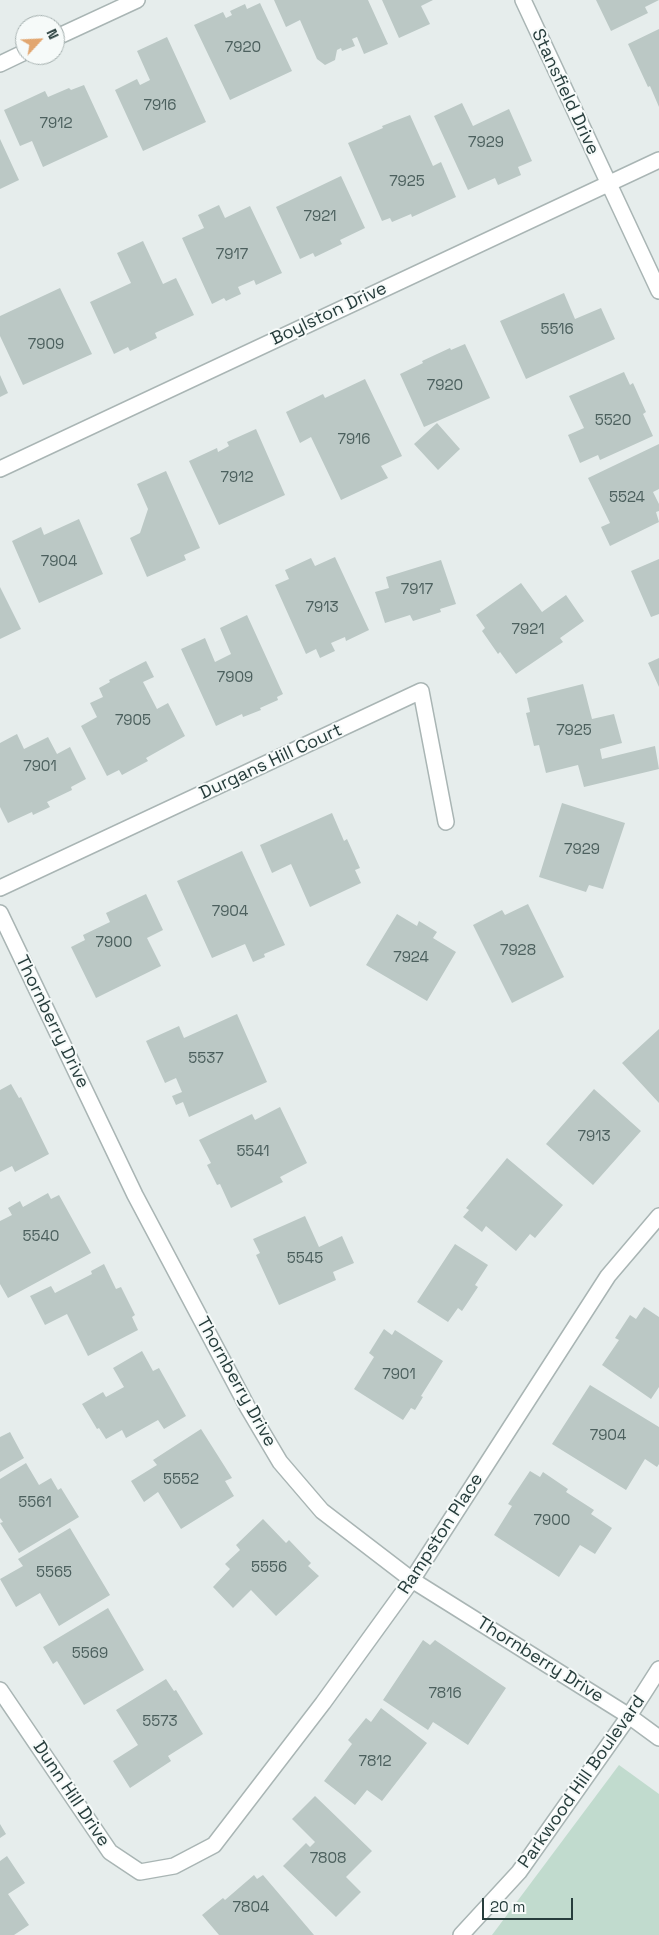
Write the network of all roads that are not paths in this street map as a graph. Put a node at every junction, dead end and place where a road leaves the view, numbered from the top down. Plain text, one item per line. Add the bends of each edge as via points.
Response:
1 (138, 0) edge
2 (523, 0) edge
3 (65, 33) edge
4 (15, 57) edge
5 (0, 64) edge
6 (659, 160) edge
7 (608, 184) junction
8 (659, 291) edge
9 (0, 469) edge
10 (446, 822) dead end
11 (0, 888) edge
12 (0, 913) edge
13 (659, 1216) edge
14 (412, 1580) junction
15 (659, 1669) edge
16 (0, 1690) edge
17 (629, 1716) junction
18 (659, 1738) edge
19 (214, 1845) joint
20 (461, 1935) edge

1 - 3 street
2 - 7 street, Stansfield Drive
4 - 5 street
6 - 7 street, Boylston Drive
7 - 8 street, Stansfield Drive
7 - 9 street, Boylston Drive
10 - 11 street, Durgans Hill Court via 421,692
12 - 14 street, Thornberry Drive via 135,1195 280,1462 322,1511
13 - 14 street, Rampston Place via 608,1276
14 - 17 street, Thornberry Drive
14 - 19 street, Rampston Place via 324,1703
15 - 17 street, Parkwood Hill Boulevard
16 - 19 street, Dunn Hill Drive via 110,1852 140,1872 174,1866
17 - 18 street, Thornberry Drive
17 - 20 street, Parkwood Hill Boulevard via 519,1872

